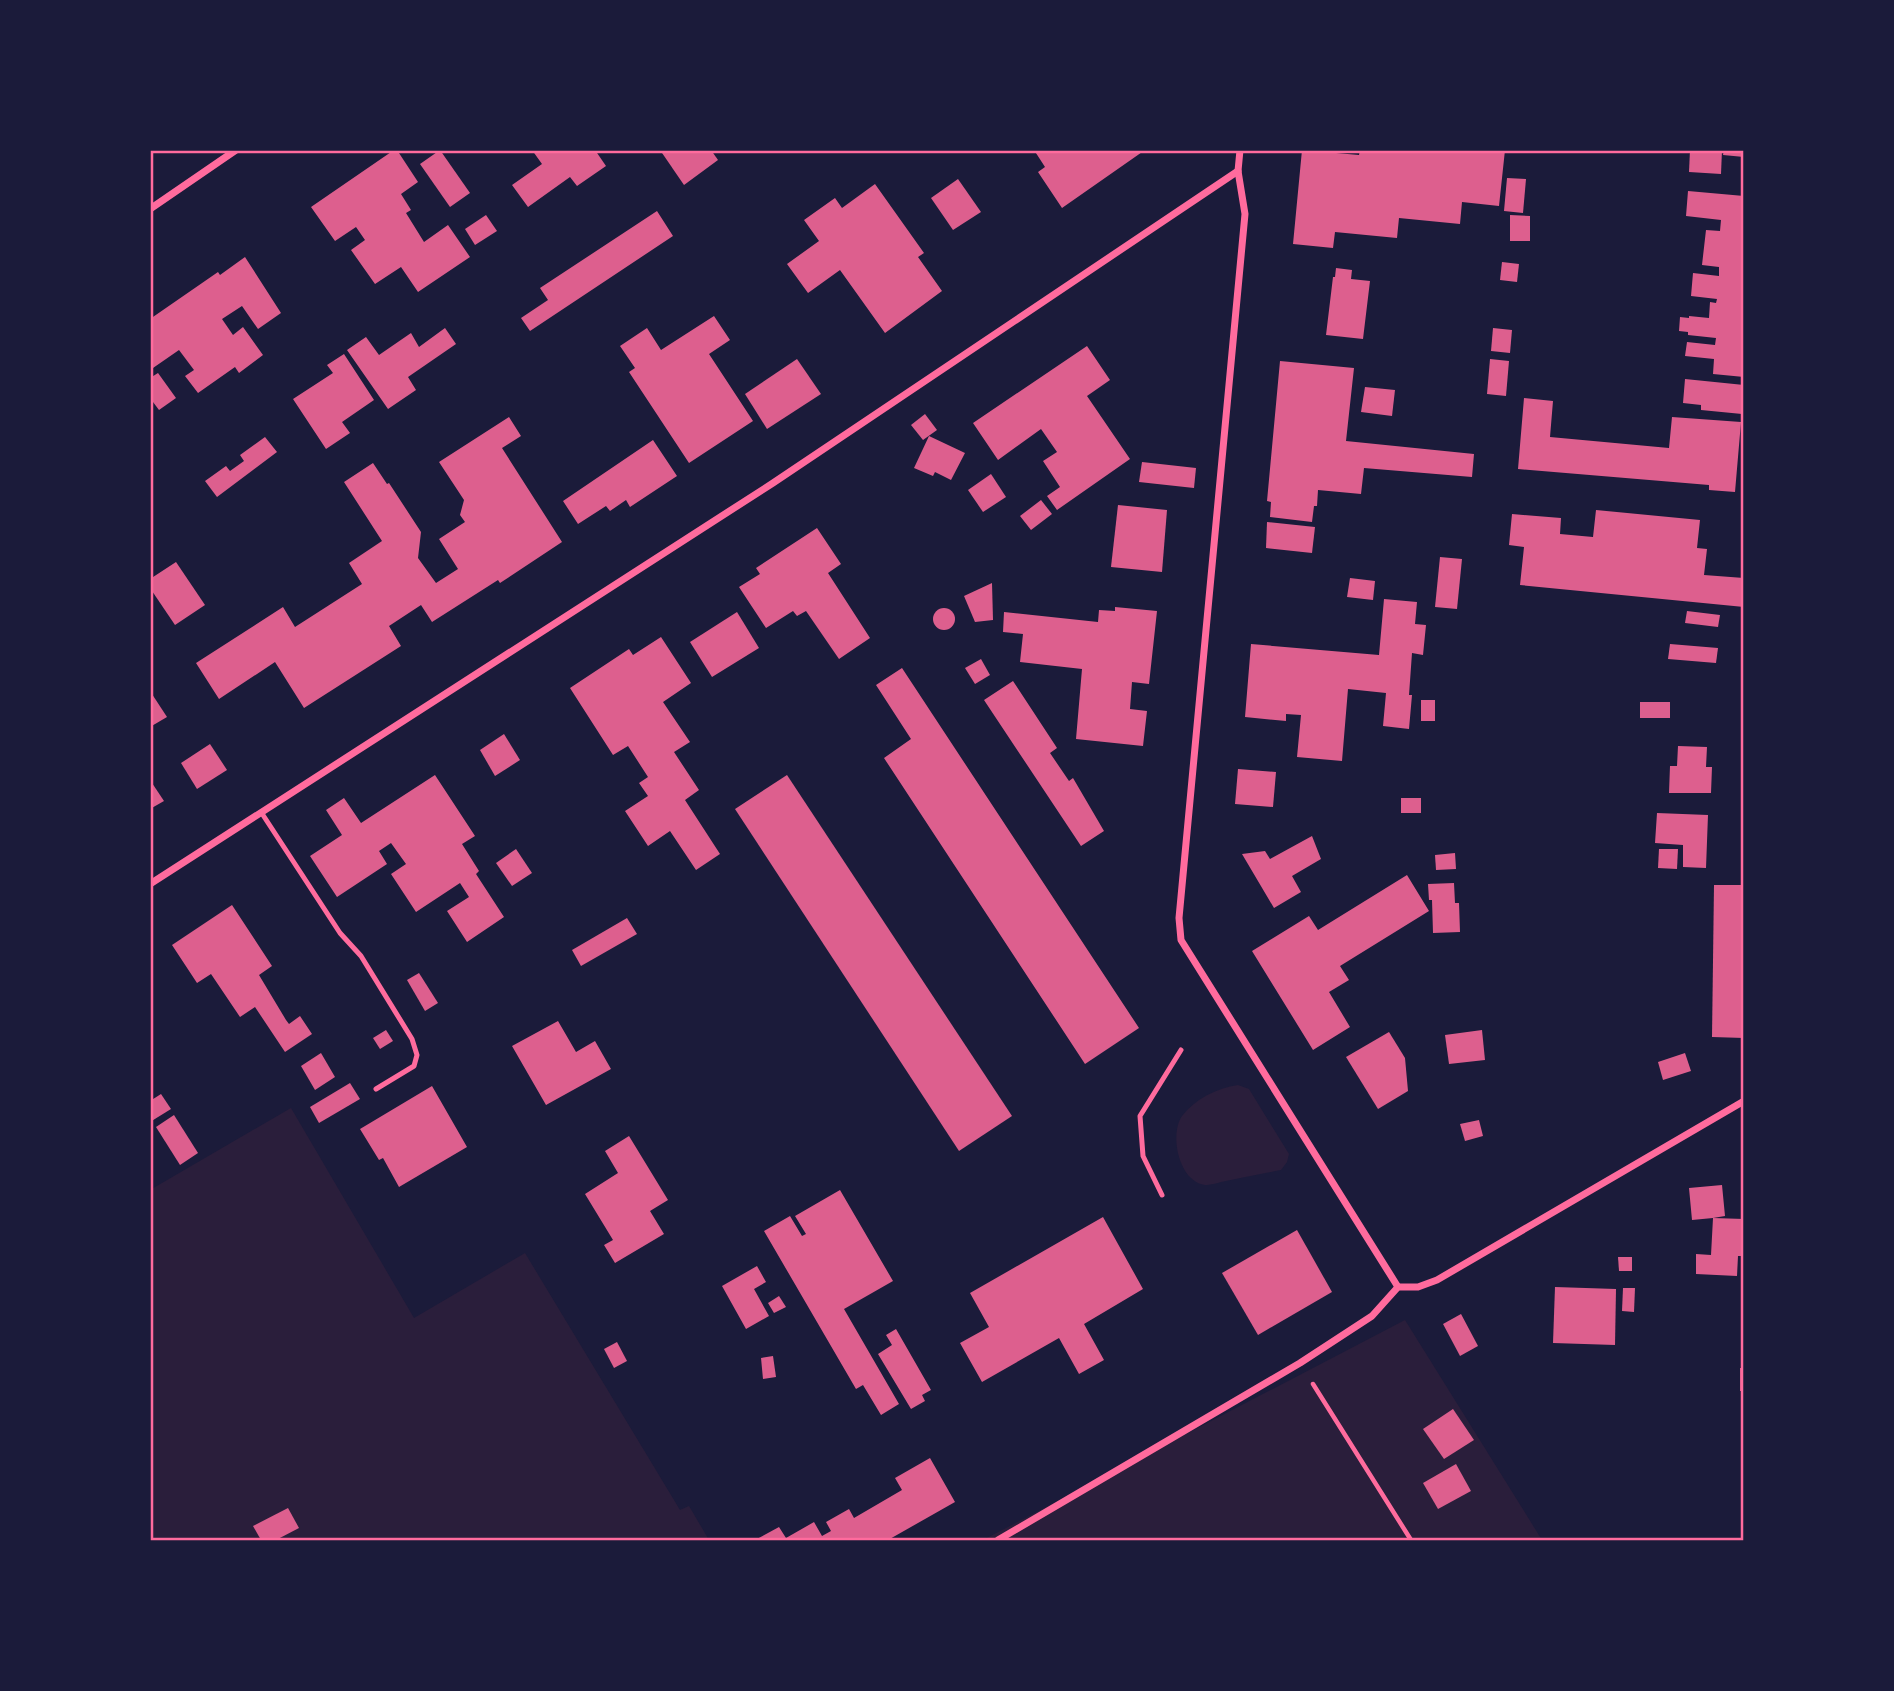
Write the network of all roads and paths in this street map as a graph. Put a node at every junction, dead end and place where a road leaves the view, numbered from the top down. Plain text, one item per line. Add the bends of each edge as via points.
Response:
1 (236, 150) edge
2 (1240, 150) edge
3 (1238, 171) junction
4 (150, 209) edge
5 (261, 813) junction
6 (150, 884) edge
7 (1181, 1050) dead end
8 (376, 1089) dead end
9 (1744, 1101) edge
10 (1162, 1195) dead end
11 (1398, 1287) junction
12 (1311, 1380) dead end
13 (998, 1541) edge
14 (1411, 1541) edge

1 - 4 street
2 - 3 street
3 - 5 street via 773,483
3 - 11 street via 1245,214 1179,918 1181,940
5 - 6 street
5 - 8 lane via 340,933 361,956 412,1039 417,1055 414,1066
7 - 10 lane via 1140,1116 1143,1156
9 - 11 street via 1437,1280 1418,1287
11 - 13 street via 1372,1316 1300,1363
12 - 14 path

